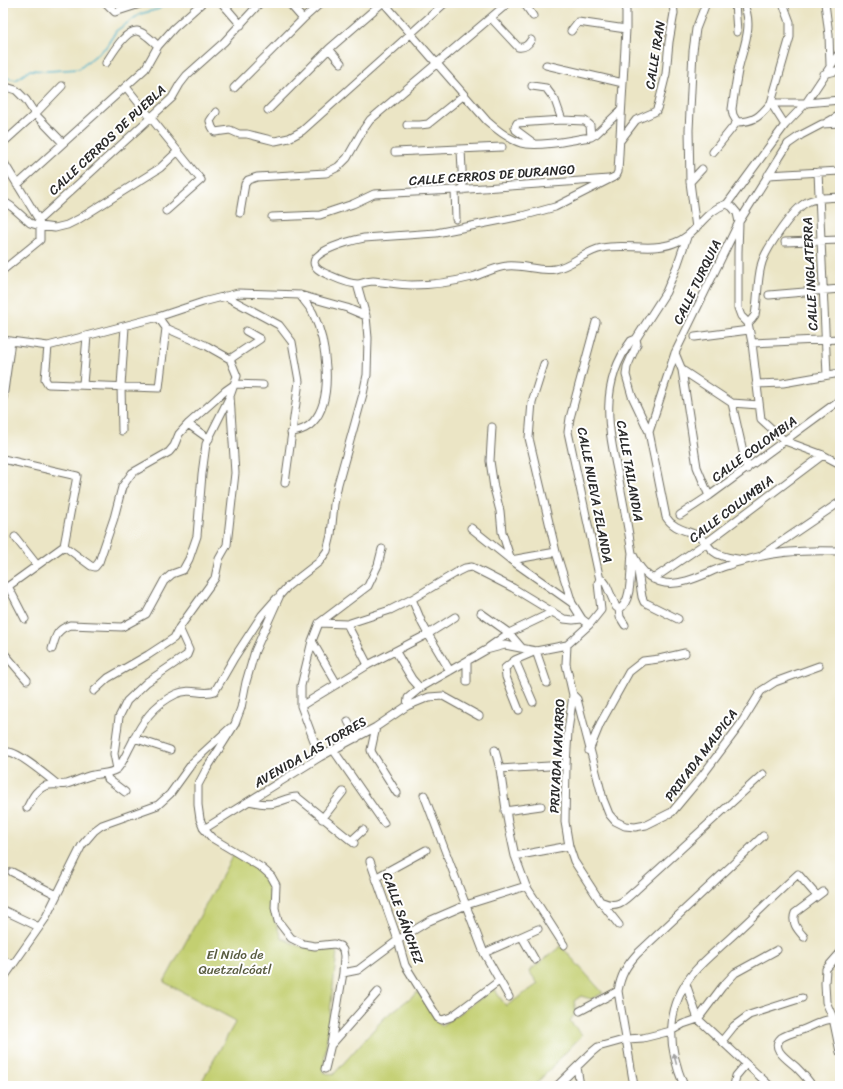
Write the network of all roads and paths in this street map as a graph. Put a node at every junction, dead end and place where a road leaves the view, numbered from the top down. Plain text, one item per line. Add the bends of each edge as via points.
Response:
1 (106, 3) edge
2 (143, 3) edge
3 (202, 3) edge
4 (222, 3) edge
5 (260, 3) edge
6 (289, 3) edge
7 (321, 3) edge
8 (383, 3) edge
9 (445, 3) edge
10 (508, 3) edge
11 (524, 3) edge
12 (624, 3) edge
13 (673, 3) edge
14 (706, 3) edge
15 (735, 3) edge
16 (743, 3) edge
17 (783, 3) edge
18 (825, 3) edge
19 (533, 16) dead end
20 (492, 18) junction
21 (303, 19) junction
22 (241, 25) junction
23 (626, 29) junction
24 (571, 31) dead end
25 (736, 32) dead end
26 (410, 33) junction
27 (531, 40) dead end
28 (158, 46) junction
29 (329, 49) junction
30 (840, 52) edge
31 (106, 63) dead end
32 (342, 63) dead end
33 (436, 64) junction
34 (546, 65) dead end
35 (830, 66) junction
36 (840, 70) edge
37 (824, 74) junction
38 (623, 84) junction
39 (3, 86) edge
40 (62, 86) dead end
41 (532, 86) dead end
42 (126, 87) junction
43 (234, 88) dead end
44 (464, 95) junction
45 (840, 100) edge
46 (771, 102) junction
47 (806, 103) junction
48 (268, 110) dead end
49 (621, 110) junction
50 (216, 112) dead end
51 (36, 114) junction
52 (840, 115) edge
53 (151, 117) junction
54 (562, 120) junction
55 (737, 122) junction
56 (822, 124) junction
57 (840, 124) edge
58 (407, 125) dead end
59 (785, 125) junction
60 (591, 137) junction
61 (620, 141) junction
62 (63, 143) junction
63 (3, 144) edge
64 (535, 144) junction
65 (502, 147) dead end
66 (461, 150) junction
67 (178, 151) junction
68 (395, 152) dead end
69 (713, 152) dead end
70 (3, 162) edge
71 (702, 168) dead end
72 (840, 171) edge
73 (818, 172) junction
74 (768, 175) junction
75 (613, 178) junction
76 (690, 182) junction
77 (17, 185) junction
78 (459, 190) junction
79 (818, 198) junction
80 (840, 198) edge
81 (3, 201) edge
82 (727, 204) junction
83 (166, 212) dead end
84 (240, 213) dead end
85 (272, 217) dead end
86 (456, 219) dead end
87 (739, 222) junction
88 (40, 223) junction
89 (696, 228) junction
90 (687, 237) junction
91 (840, 240) edge
92 (820, 241) junction
93 (785, 242) dead end
94 (3, 270) edge
95 (356, 284) junction
96 (840, 289) edge
97 (823, 290) junction
98 (300, 295) junction
99 (769, 295) dead end
100 (225, 296) junction
101 (366, 316) junction
102 (158, 317) junction
103 (596, 322) dead end
104 (748, 326) junction
105 (125, 327) junction
106 (166, 328) junction
107 (246, 331) dead end
108 (87, 336) junction
109 (695, 337) dead end
110 (636, 339) junction
111 (840, 339) edge
112 (7, 340) edge
113 (826, 340) junction
114 (752, 343) junction
115 (48, 346) junction
116 (3, 350) edge
117 (675, 353) junction
118 (230, 359) junction
119 (544, 364) dead end
120 (682, 370) junction
121 (840, 373) edge
122 (828, 374) junction
123 (83, 384) junction
124 (235, 384) junction
125 (756, 384) junction
126 (263, 385) dead end
127 (121, 386) junction
128 (230, 396) junction
129 (3, 398) edge
130 (840, 400) edge
131 (732, 403) junction
132 (759, 405) junction
133 (188, 424) junction
134 (492, 427) dead end
135 (122, 431) dead end
136 (649, 432) junction
137 (292, 433) junction
138 (209, 439) junction
139 (785, 441) junction
140 (823, 456) junction
141 (3, 459) edge
142 (840, 464) edge
143 (747, 469) junction
144 (285, 483) dead end
145 (709, 496) junction
146 (840, 502) edge
147 (680, 515) dead end
148 (471, 528) dead end
149 (15, 537) dead end
150 (706, 543) junction
151 (64, 546) junction
152 (382, 549) dead end
153 (840, 551) edge
154 (556, 552) junction
155 (632, 553) junction
156 (761, 556) junction
157 (511, 560) junction
158 (746, 560) junction
159 (637, 562) junction
160 (37, 565) junction
161 (653, 579) junction
162 (600, 580) junction
163 (5, 588) edge
164 (280, 595) junction
165 (412, 599) junction
166 (572, 603) junction
167 (619, 609) junction
168 (553, 612) junction
169 (481, 613) dead end
170 (455, 617) dead end
171 (678, 618) dead end
172 (25, 619) dead end
173 (582, 619) junction
174 (319, 623) junction
175 (347, 624) junction
176 (589, 625) junction
177 (625, 625) dead end
178 (179, 628) junction
179 (510, 633) junction
180 (428, 634) junction
181 (312, 641) junction
182 (567, 645) junction
183 (521, 647) junction
184 (52, 649) dead end
185 (486, 650) junction
186 (536, 651) junction
187 (3, 652) edge
188 (396, 652) junction
189 (685, 653) dead end
190 (515, 660) junction
191 (467, 661) junction
192 (368, 666) junction
193 (819, 666) dead end
194 (450, 671) junction
195 (27, 680) dead end
196 (467, 682) dead end
197 (547, 683) dead end
198 (337, 684) junction
199 (420, 688) junction
200 (94, 691) dead end
201 (573, 695) junction
202 (533, 702) dead end
203 (301, 706) junction
204 (407, 706) junction
205 (519, 710) dead end
206 (478, 716) dead end
207 (348, 721) dead end
208 (235, 724) junction
209 (376, 727) junction
210 (134, 738) junction
211 (358, 738) junction
212 (170, 750) dead end
213 (495, 750) dead end
214 (334, 751) junction
215 (589, 751) junction
216 (3, 754) edge
217 (320, 757) junction
218 (566, 765) junction
219 (117, 769) junction
220 (500, 769) junction
221 (106, 773) junction
222 (763, 774) dead end
223 (58, 785) junction
224 (125, 792) dead end
225 (343, 792) dead end
226 (397, 793) dead end
227 (424, 794) dead end
228 (249, 801) junction
229 (541, 806) dead end
230 (27, 808) dead end
231 (505, 811) junction
232 (322, 819) junction
233 (384, 823) dead end
234 (204, 829) junction
235 (363, 830) dead end
236 (763, 836) dead end
237 (569, 846) junction
238 (426, 850) dead end
239 (515, 856) junction
240 (370, 861) dead end
241 (12, 872) dead end
242 (375, 878) junction
243 (526, 886) junction
244 (57, 895) junction
245 (600, 901) junction
246 (466, 905) junction
247 (3, 910) edge
248 (619, 925) dead end
249 (39, 928) junction
250 (538, 929) dead end
251 (522, 937) junction
252 (804, 937) dead end
253 (398, 940) junction
254 (564, 945) dead end
255 (777, 950) dead end
256 (484, 952) junction
257 (840, 953) edge
258 (3, 960) edge
259 (535, 960) dead end
260 (14, 965) junction
261 (343, 973) junction
262 (3, 979) edge
263 (499, 981) junction
264 (686, 984) junction
265 (378, 992) dead end
266 (618, 992) junction
267 (509, 997) dead end
268 (802, 998) dead end
269 (580, 1011) dead end
270 (698, 1019) junction
271 (836, 1019) edge
272 (671, 1032) junction
273 (627, 1039) junction
274 (722, 1041) junction
275 (331, 1044) junction
276 (840, 1052) edge
277 (746, 1064) junction
278 (577, 1067) junction
279 (325, 1069) dead end
280 (557, 1086) edge
281 (580, 1086) edge
282 (634, 1086) edge
283 (684, 1086) edge
284 (734, 1086) edge
285 (770, 1086) edge
286 (812, 1086) edge

1 - 2 street via 115,12
3 - 28 street
4 - 22 street
5 - 22 street, CALLE CERROS DE PUEBLA
6 - 21 street
7 - 21 street
8 - 26 street
8 - 29 street
9 - 26 street
10 - 20 street
11 - 19 street
12 - 23 street
13 - 61 street, CALLE IRAN via 666,74 658,106 656,111 636,120
14 - 76 street via 696,29 693,51 689,130
15 - 25 street
16 - 55 street via 749,27 732,109
17 - 46 street via 790,22 790,38
18 - 35 street
20 - 27 street via 518,47 528,45
20 - 33 street
21 - 43 street
22 - 53 street, CALLE CERROS DE PUEBLA via 186,75 172,98
23 - 24 street via 578,22
23 - 38 street
26 - 33 street
26 - 50 street via 302,131 290,138 275,141 230,130 215,132 210,121
28 - 31 street via 137,31 129,33
28 - 42 street via 145,69
29 - 32 street
29 - 48 street
30 - 35 street
33 - 44 street
33 - 84 street via 370,120 338,168 326,173 257,177 248,180
34 - 38 street
35 - 37 street
36 - 37 street
37 - 47 street
38 - 49 street
39 - 51 street via 16,90
40 - 51 street
41 - 54 street via 546,88 555,100
42 - 53 street
42 - 62 street
44 - 58 street via 428,124
44 - 64 street via 494,127 516,141
45 - 47 street
46 - 47 street
46 - 55 street via 756,118 748,122
46 - 59 street
47 - 59 street
49 - 60 street
49 - 61 street
51 - 62 street
51 - 63 street
52 - 56 street, CALLE TURQUIA
53 - 67 street
53 - 88 street, CALLE CERROS DE PUEBLA
54 - 60 street via 588,122
54 - 64 street via 517,123 516,130
55 - 69 street
56 - 57 street
56 - 74 street, CALLE TURQUIA via 801,134 788,144
59 - 82 street
60 - 64 street
61 - 75 street via 618,172
62 - 77 street
65 - 66 street
66 - 68 street
66 - 78 street
67 - 83 street via 201,180
67 - 88 street via 160,168 79,219 55,228
70 - 77 street
71 - 76 street
72 - 73 street
73 - 74 street
73 - 79 street, CALLE INGLATERRA
74 - 87 street, CALLE TURQUIA
75 - 78 street, CALLE CERROS DE DURANGO
75 - 95 street via 555,207 522,216 436,233 352,240 322,251 315,259 315,266 322,272
76 - 89 street
77 - 88 street
78 - 85 street, CALLE CERROS DE DURANGO via 374,194 354,204 320,215
78 - 86 street
79 - 80 street
79 - 92 street, CALLE INGLATERRA
79 - 104 street via 798,208 767,250 760,267 755,315
81 - 88 street via 30,223
82 - 87 street via 737,213
82 - 89 street via 712,210
87 - 104 street via 738,308
87 - 117 street, CALLE TURQUIA
88 - 94 street via 40,240
89 - 90 street
90 - 95 street via 660,246 600,248 554,269 507,266 443,283 412,285 371,281
90 - 110 street, CALLE TAILANDIA via 666,292
91 - 92 street
92 - 93 street
92 - 97 street, CALLE INGLATERRA
95 - 101 street
96 - 97 street
97 - 99 street
97 - 113 street, CALLE INGLATERRA
98 - 100 street via 238,293
98 - 101 street
98 - 137 street via 319,327 324,346 326,384 325,398 313,423
100 - 102 street
100 - 137 street via 279,325 292,342 298,381
101 - 164 street via 367,374 338,484 327,551 319,562
102 - 105 street
102 - 106 street
103 - 162 street, CALLE NUEVA ZELANDA via 568,432
104 - 109 street
104 - 114 street
105 - 108 street
105 - 127 street
106 - 118 street
106 - 127 street via 159,388
107 - 118 street via 260,339
108 - 115 street
108 - 123 street
110 - 136 street via 637,344 626,375 632,396
110 - 155 street, CALLE TAILANDIA via 631,341 619,360 611,380 608,399 609,429
111 - 113 street
112 - 115 street
112 - 116 street
112 - 129 street
113 - 114 street
113 - 122 street, CALLE INGLATERRA
114 - 125 street
115 - 123 street via 45,379 48,384
117 - 120 street
117 - 136 street, CALLE TURQUIA
118 - 124 street via 238,376
119 - 154 street via 532,402 529,438
120 - 131 street
120 - 145 street via 697,467
121 - 122 street
122 - 125 street via 782,383
123 - 127 street
124 - 126 street
124 - 128 street
124 - 133 street
125 - 132 street
127 - 135 street
128 - 138 street
128 - 178 street via 235,473 227,545 219,559 215,578
130 - 139 street, CALLE COLOMBIA
131 - 132 street
131 - 143 street
132 - 139 street via 761,419
133 - 138 street
133 - 151 street via 169,452 132,473 122,487 100,562 95,567
134 - 157 street via 490,461 502,532
136 - 150 street via 669,523 702,538
137 - 144 street
138 - 184 street via 202,474 198,536 183,570 172,574 164,581 146,614 122,626 70,625 57,633
139 - 140 street
139 - 143 street, CALLE COLOMBIA
140 - 142 street
140 - 150 street, CALLE COLUMBIA
141 - 151 street via 77,476
143 - 145 street, CALLE COLOMBIA
145 - 147 street, CALLE COLOMBIA
146 - 156 street
148 - 157 street
149 - 160 street
150 - 158 street via 714,552 725,557
150 - 161 street, CALLE COLUMBIA
151 - 160 street
152 - 174 street via 368,586
153 - 156 street via 807,550
154 - 157 street
154 - 166 street
155 - 159 street, CALLE TAILANDIA
155 - 167 street via 628,596 623,607
156 - 158 street
157 - 166 street
158 - 161 street via 678,583 665,583
159 - 161 street
159 - 171 street via 644,602
160 - 163 street
162 - 167 street via 606,584
162 - 176 street via 598,583 601,610
163 - 172 street
164 - 208 street via 255,652
164 - 210 street via 254,628 215,691 185,691 170,698 153,710
165 - 168 street via 459,571 472,567
165 - 175 street via 390,610
165 - 180 street
166 - 173 street
167 - 177 street
168 - 173 street via 564,620
168 - 179 street
169 - 179 street
170 - 180 street
173 - 176 street
174 - 175 street
174 - 181 street
175 - 192 street
176 - 182 street
178 - 200 street via 174,638 108,678
178 - 219 street via 189,650 187,655 147,682 126,701 119,717 114,754
179 - 183 street
179 - 185 street
180 - 188 street
180 - 194 street
181 - 198 street
181 - 203 street via 301,686
182 - 186 street
182 - 201 street, PRIVADA NAVARRO via 566,664
183 - 185 street via 505,645
183 - 186 street
185 - 191 street
186 - 190 street
186 - 197 street
187 - 195 street
188 - 192 street
188 - 199 street
189 - 215 street via 643,660 629,672 600,724
190 - 202 street
190 - 205 street via 505,668
191 - 194 street
191 - 196 street
192 - 198 street
193 - 215 street, PRIVADA MALPICA via 774,682 761,691 740,726 672,812 646,824 625,826 609,814
194 - 199 street
198 - 203 street
199 - 204 street via 408,698
201 - 215 street, PRIVADA MALPICA via 577,699
201 - 218 street, PRIVADA NAVARRO
203 - 217 street
204 - 206 street, AVENIDA LAS TORRES via 429,697 443,696
204 - 209 street, AVENIDA LAS TORRES
207 - 211 street
208 - 234 street via 198,785 198,805
208 - 244 street via 193,762 170,794 158,805 102,825 94,831 82,845
209 - 211 street, AVENIDA LAS TORRES
209 - 226 street via 372,754
210 - 212 street
210 - 219 street
211 - 214 street, AVENIDA LAS TORRES
213 - 220 street
214 - 217 street, AVENIDA LAS TORRES
214 - 233 street
216 - 223 street via 11,752
217 - 228 street, AVENIDA LAS TORRES
218 - 220 street
218 - 237 street, PRIVADA NAVARRO via 565,822
219 - 221 street
220 - 231 street
221 - 223 street
221 - 224 street via 108,779
222 - 245 street via 617,905
223 - 230 street via 40,788
225 - 232 street
227 - 246 street
228 - 232 street via 276,803 296,797
228 - 234 street, AVENIDA LAS TORRES
229 - 231 street
231 - 239 street
232 - 235 street via 353,842
234 - 261 street via 212,838 271,876 276,886 275,908 278,921 291,938 315,946 340,946 344,956
236 - 266 street via 636,954 626,966
237 - 239 street
237 - 245 street, PRIVADA NAVARRO via 574,861
238 - 242 street
239 - 243 street
240 - 242 street, CALLE SÁNCHEZ
241 - 244 street
242 - 253 street, CALLE SÁNCHEZ
243 - 246 street
243 - 254 street
244 - 249 street
245 - 248 street, PRIVADA NAVARRO
246 - 253 street via 429,921
246 - 256 street
247 - 249 street
249 - 260 street
250 - 251 street
251 - 256 street
251 - 259 street
252 - 264 street via 793,918 795,913 820,894 798,874 694,971
253 - 261 street via 358,970
253 - 263 street, CALLE SÁNCHEZ via 405,965 438,1018 442,1020 451,1017
255 - 270 street via 735,973
256 - 263 street
257 - 271 street via 826,969 825,983 826,1002
258 - 260 street
260 - 262 street
261 - 275 street
263 - 267 street
264 - 270 street
264 - 272 street via 675,1008
265 - 275 street
266 - 269 street
266 - 273 street
268 - 274 street via 749,1015 734,1026
270 - 272 street via 683,1024
270 - 274 street
271 - 276 street
271 - 286 street via 821,1021 787,1035 780,1039 778,1044 779,1051
272 - 273 street
283 -> 272 street via 674,1057
273 - 278 street via 598,1047
273 - 282 street
274 - 277 street
275 - 279 street
277 - 284 street via 736,1076
277 - 285 street
278 - 280 street
278 - 281 street

